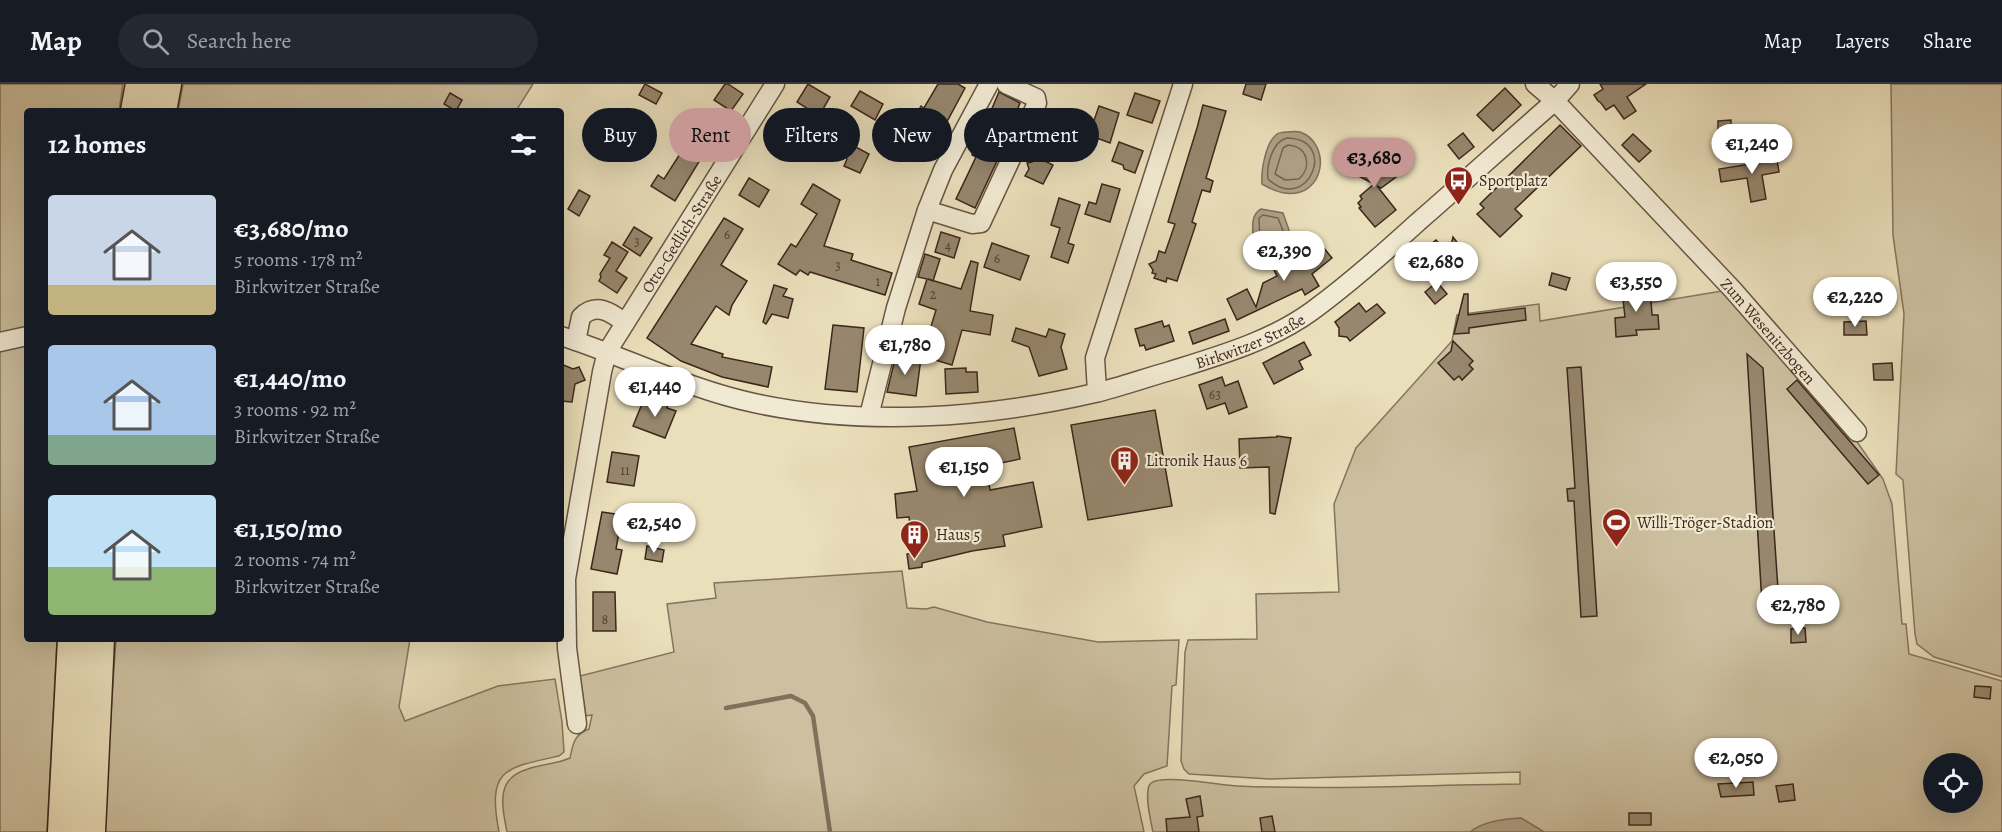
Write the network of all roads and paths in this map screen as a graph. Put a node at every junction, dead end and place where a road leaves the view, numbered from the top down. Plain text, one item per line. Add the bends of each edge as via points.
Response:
1 (141, 84) edge
2 (166, 84) edge
3 (775, 84) edge
4 (989, 84) edge
5 (1006, 84) edge
6 (1183, 84) edge
7 (1535, 84) edge
8 (1570, 84) edge
9 (1555, 101) junction
10 (137, 108) edge
11 (162, 108) edge
12 (927, 210) junction
13 (626, 323) junction
14 (24, 337) edge
15 (568, 339) edge
16 (0, 342) edge
17 (607, 352) junction
18 (1097, 392) junction
19 (869, 416) junction
20 (1857, 432) dead end
21 (74, 642) edge
22 (99, 642) edge
23 (577, 724) dead end
24 (63, 832) edge
25 (90, 832) edge

1 - 10 highway
2 - 11 highway
3 - 13 street, Otto-Gedlich-Straße
4 - 12 street via 943,170
5 - 12 street via 1036,98 1037,103 981,223 972,224
6 - 18 street via 1095,358
7 - 9 street, Zum Wesenitzbogen
8 - 9 street, Birkwitzer Straße
9 - 18 street, Birkwitzer Straße via 1374,262 1311,312 1258,340 1210,359
9 - 20 street, Zum Wesenitzbogen via 1733,290
12 - 19 street via 896,308
13 - 15 street via 610,311 592,309 580,317
13 - 17 street, Otto-Gedlich-Straße
14 - 16 street
15 - 17 street, Birkwitzer Straße
17 - 19 street, Birkwitzer Straße via 727,397 816,414
17 - 23 street via 566,579 567,648
18 - 19 street, Birkwitzer Straße via 980,413
21 - 24 highway
22 - 25 highway

